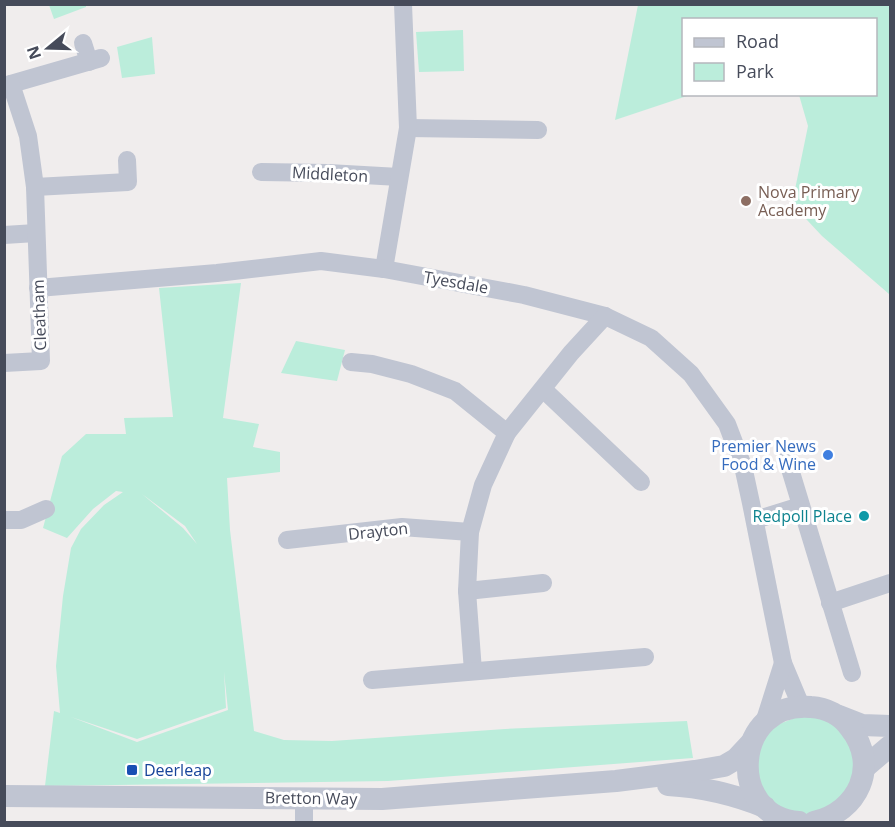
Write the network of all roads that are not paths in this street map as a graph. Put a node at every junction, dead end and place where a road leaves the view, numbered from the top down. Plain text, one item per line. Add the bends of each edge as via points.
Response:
1 (403, 4) edge
2 (83, 43) dead end
3 (8, 85) edge
4 (408, 128) junction
5 (538, 130) dead end
6 (127, 160) dead end
7 (261, 172) dead end
8 (399, 177) junction
9 (35, 187) junction
10 (36, 233) junction
11 (4, 235) edge
12 (384, 269) junction
13 (38, 288) junction
14 (605, 316) junction
15 (351, 362) dead end
16 (4, 363) edge
17 (544, 390) junction
18 (507, 434) junction
19 (787, 459) dead end
20 (641, 482) dead end
21 (800, 506) junction
22 (46, 509) dead end
23 (4, 520) edge
24 (755, 520) junction
25 (470, 532) junction
26 (287, 540) dead end
27 (543, 583) dead end
28 (891, 583) edge
29 (467, 591) junction
30 (830, 603) junction
31 (645, 657) dead end
32 (783, 663) junction
33 (473, 670) junction
34 (852, 673) dead end
35 (372, 680) dead end
36 (801, 706) junction
37 (837, 715) junction
38 (764, 723) junction
39 (891, 726) edge
40 (750, 744) junction
41 (891, 746) edge
42 (864, 768) junction
43 (616, 781) junction
44 (4, 796) edge
45 (304, 798) junction
46 (765, 807) junction
47 (840, 817) edge
48 (304, 822) edge
49 (794, 822) edge
50 (799, 822) edge
51 (814, 822) edge

1 - 4 street
2 - 3 street, Cleatham via 95,60
3 - 9 street, Cleatham via 28,136
4 - 5 street
4 - 8 street
6 - 9 street via 128,182
7 - 8 street, Middleton
8 - 12 street
9 - 10 street, Cleatham
10 - 11 street
10 - 13 street, Cleatham
12 - 13 street, Tyesdale via 321,261
12 - 14 street, Tyesdale via 524,295
13 - 16 street, Cleatham via 41,361
14 - 17 street
14 - 24 street, Tyesdale via 651,338 691,374 728,424 743,466
15 - 18 street via 411,374 455,391
17 - 18 street
17 - 20 street
18 - 25 street via 483,485
19 - 21 street
21 - 24 street
21 - 30 street
22 - 23 street via 21,520
24 - 32 street, Tyesdale
25 - 26 street, Drayton via 402,527
25 - 29 street
27 - 29 street
28 - 30 street
29 - 33 street
30 - 34 street
31 - 33 street
32 - 36 street, Tyesdale
32 - 38 street, Tyesdale
33 - 35 street
36 - 37 street
36 - 38 street
37 - 39 street via 862,725
37 - 42 street via 858,738
38 - 40 street
40 - 43 street, Bretton Way via 724,766
40 - 46 street via 748,778
41 - 42 street
42 - 47 street via 861,784
43 - 45 street, Bretton Way via 382,799
43 - 46 street, Bretton Way via 697,787 735,795
44 - 45 street, Bretton Way
45 - 48 street
46 - 49 street, Bretton Way
47 - 51 street
49 - 50 street

